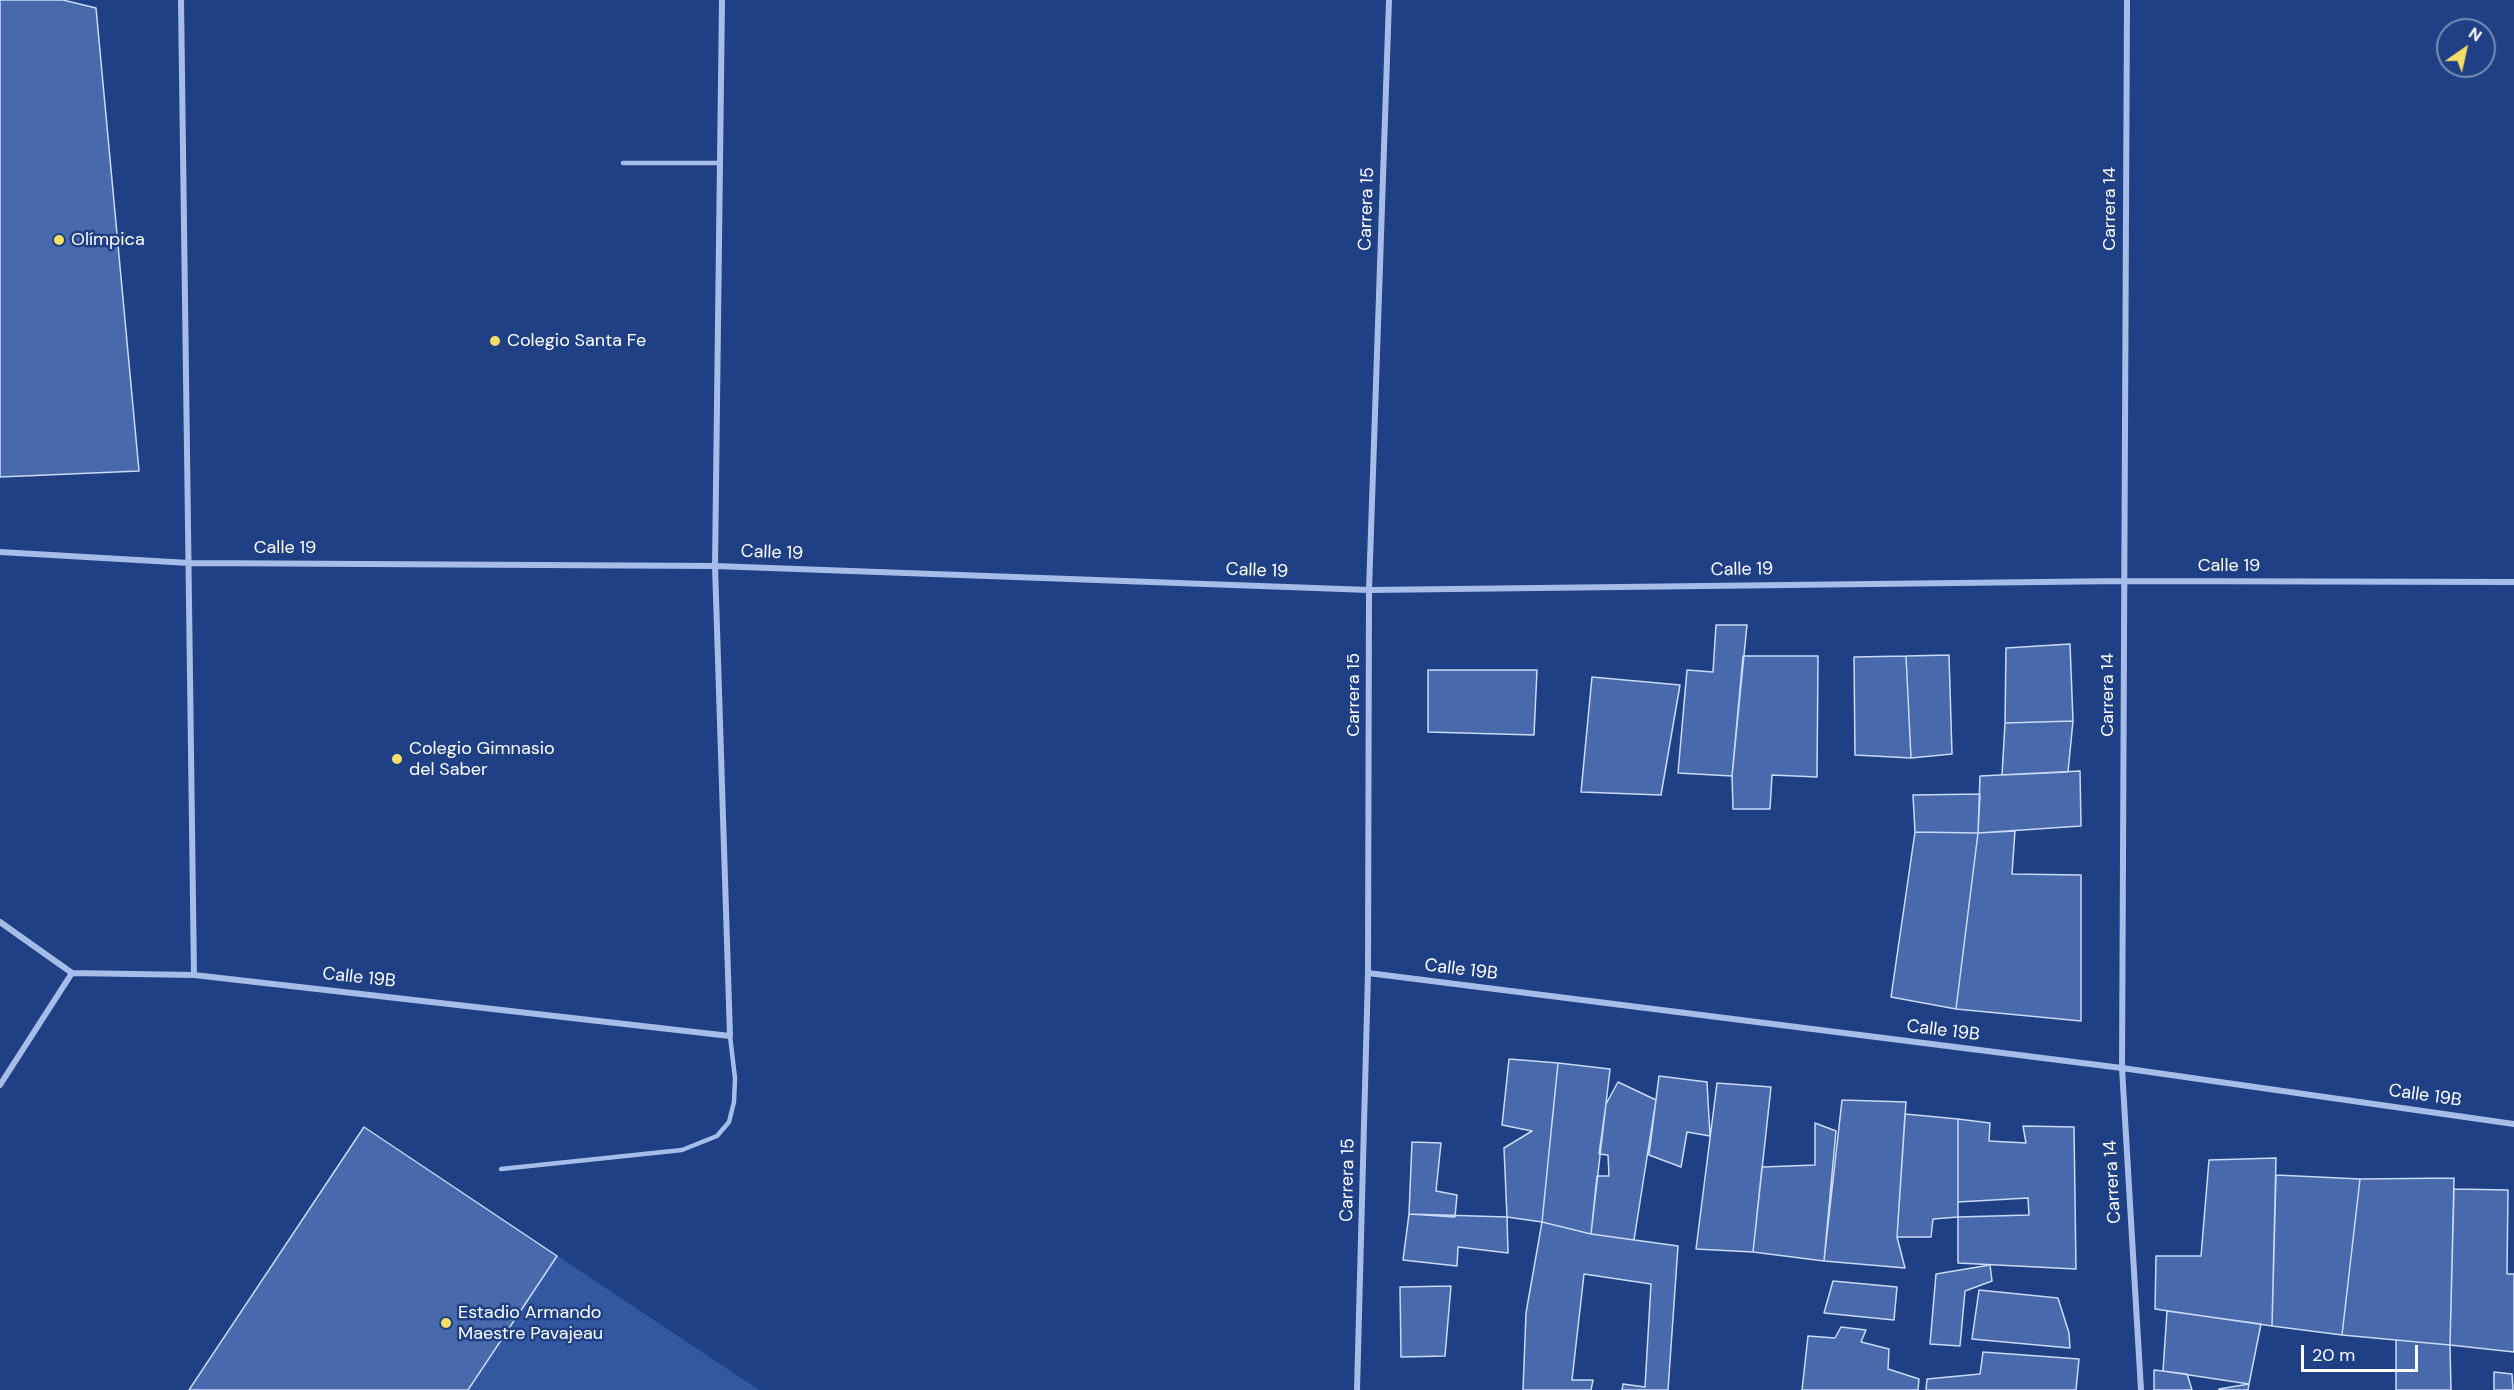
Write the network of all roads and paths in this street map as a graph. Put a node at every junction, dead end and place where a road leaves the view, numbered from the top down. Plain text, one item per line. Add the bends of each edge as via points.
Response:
1 (181, 0) edge
2 (722, 0) edge
3 (1389, 0) edge
4 (2127, 0) edge
5 (720, 163) junction
6 (623, 164) dead end
7 (0, 552) edge
8 (189, 563) junction
9 (715, 566) junction
10 (2123, 581) junction
11 (2514, 582) edge
12 (1369, 590) junction
13 (0, 922) edge
14 (72, 973) junction
15 (1368, 974) junction
16 (194, 975) junction
17 (730, 1036) junction
18 (2122, 1068) junction
19 (0, 1085) edge
20 (2514, 1124) edge
21 (501, 1168) dead end
22 (1357, 1390) edge
23 (2141, 1390) edge

1 - 8 street
2 - 5 street
3 - 12 street, Carrera 15
4 - 10 street, Carrera 14
5 - 6 lane
5 - 9 street
7 - 8 street, Calle 19
8 - 9 street, Calle 19
8 - 16 street
9 - 12 street, Calle 19
9 - 17 street
10 - 11 street, Calle 19
10 - 12 street, Calle 19
10 - 18 street, Carrera 14
12 - 15 street, Carrera 15
13 - 14 street
14 - 16 street, Calle 19B
14 - 19 street
15 - 18 street, Calle 19B
15 - 22 street, Carrera 15
16 - 17 street, Calle 19B
17 - 21 lane via 734,1102 729,1122 717,1136 682,1150
18 - 20 street, Calle 19B
18 - 23 street, Carrera 14

